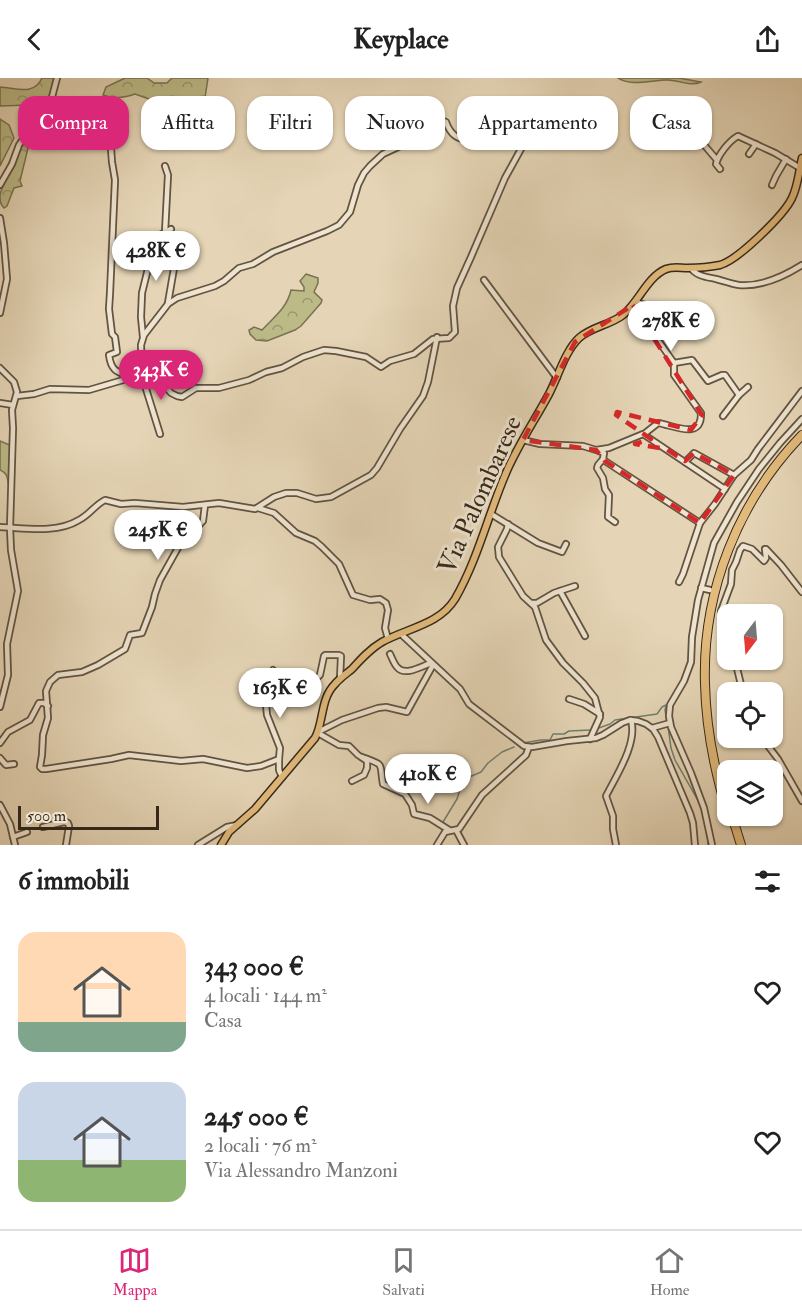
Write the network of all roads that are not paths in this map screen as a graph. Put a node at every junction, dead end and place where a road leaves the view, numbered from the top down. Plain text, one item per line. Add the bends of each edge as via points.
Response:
1 (57, 78) edge
2 (52, 96) edge
3 (756, 144) junction
4 (18, 148) edge
5 (111, 150) edge
6 (708, 150) edge
7 (749, 154) dead end
8 (802, 158) edge
9 (786, 159) junction
10 (717, 160) junction
11 (165, 166) dead end
12 (800, 168) junction
13 (720, 169) dead end
14 (0, 185) edge
15 (772, 185) dead end
16 (0, 218) edge
17 (171, 229) dead end
18 (165, 232) junction
19 (178, 245) dead end
20 (802, 265) edge
21 (690, 268) junction
22 (484, 280) dead end
23 (635, 303) junction
24 (167, 305) junction
25 (0, 313) edge
26 (670, 313) dead end
27 (142, 337) junction
28 (437, 337) junction
29 (674, 363) junction
30 (0, 368) edge
31 (142, 376) junction
32 (131, 377) junction
33 (557, 378) junction
34 (748, 387) dead end
35 (802, 391) edge
36 (739, 395) junction
37 (17, 396) junction
38 (0, 403) edge
39 (13, 405) junction
40 (723, 416) dead end
41 (802, 419) edge
42 (160, 434) dead end
43 (644, 434) junction
44 (802, 435) edge
45 (523, 440) junction
46 (802, 441) edge
47 (596, 450) junction
48 (603, 459) junction
49 (685, 462) junction
50 (734, 475) junction
51 (725, 489) junction
52 (205, 505) junction
53 (258, 508) junction
54 (491, 514) junction
55 (615, 522) dead end
56 (700, 523) junction
57 (508, 524) junction
58 (0, 526) edge
59 (10, 528) junction
60 (566, 544) dead end
61 (679, 582) dead end
62 (575, 586) dead end
63 (701, 588) junction
64 (710, 590) dead end
65 (560, 591) junction
66 (802, 592) edge
67 (531, 603) junction
68 (723, 604) edge
69 (401, 634) junction
70 (585, 636) dead end
71 (388, 639) junction
72 (390, 654) dead end
73 (432, 664) junction
74 (273, 670) dead end
75 (340, 679) junction
76 (315, 680) dead end
77 (569, 699) dead end
78 (48, 706) junction
79 (0, 707) edge
80 (600, 714) junction
81 (631, 720) junction
82 (670, 723) junction
83 (651, 728) junction
84 (318, 733) junction
85 (590, 739) junction
86 (0, 743) edge
87 (529, 747) junction
88 (770, 748) edge
89 (362, 757) junction
90 (0, 758) edge
91 (279, 759) junction
92 (718, 760) edge
93 (14, 764) dead end
94 (717, 770) edge
95 (282, 777) junction
96 (352, 781) dead end
97 (802, 801) edge
98 (0, 805) edge
99 (237, 825) junction
100 (732, 826) edge
101 (43, 827) dead end
102 (449, 830) junction
103 (456, 830) junction
104 (27, 832) dead end
105 (13, 837) junction
106 (15, 845) edge
107 (66, 845) edge
108 (198, 845) edge
109 (220, 845) edge
110 (438, 845) edge
111 (464, 845) edge
112 (616, 845) edge
113 (695, 845) edge
114 (712, 845) edge
115 (739, 845) edge

1 - 2 street
3 - 7 street
3 - 9 street
3 - 10 street via 736,137
4 - 14 street
5 - 32 street via 115,180 110,309 117,352 109,355 110,364 119,373
6 - 10 street
8 - 12 main road, Via Palombarese
9 - 12 street
9 - 15 street
10 - 13 street
11 - 18 street
12 - 21 main road, Via Palombarese via 790,201 754,241 723,264
16 - 25 street via 7,281
17 - 18 street
18 - 27 street via 155,241 143,287
19 - 24 street
20 - 21 street via 752,285 707,277
21 - 23 main road, Via Palombarese via 674,267 662,272
22 - 33 street
23 - 26 street
23 - 29 street
23 - 33 main road, Via Palombarese via 578,339
24 - 27 street
24 - 28 street via 215,286 239,268 338,225 350,213 358,185 370,166 382,155 443,121 450,133 461,138 479,140 508,129 518,137 521,150 456,289 454,333 448,338
27 - 31 street
28 - 31 street via 414,354 381,367 365,357 322,350 252,379 219,388 197,387 181,397 171,393 160,380
28 - 53 street via 423,396 371,475 331,498 286,493
29 - 36 street via 692,360 708,381 724,375
29 - 43 street via 674,375 702,417 692,430 658,423
30 - 37 street via 14,383
31 - 32 street
31 - 42 street
32 - 37 street via 88,390 52,389
33 - 45 main road, Via Palombarese
34 - 36 street
35 - 50 street via 751,461
36 - 40 street
37 - 39 street
38 - 39 street
39 - 59 street
41 - 63 street via 736,502 714,544
43 - 47 street
43 - 49 street
44 - 94 highway via 743,515 714,594 705,684 707,720
45 - 47 street
45 - 54 main road, Via Palombarese via 508,467
46 - 92 highway via 781,465 748,517 733,547 718,596 709,685
47 - 48 street via 604,453
48 - 55 street via 597,468 609,495 608,517
48 - 56 street
49 - 50 street via 694,453
49 - 51 street
50 - 51 street
51 - 56 street
52 - 53 street
52 - 59 street via 120,504 105,500 70,524 47,529
52 - 78 street via 203,520 179,546 160,580 142,633 131,634 125,649 94,667 54,677 46,689
53 - 71 street via 274,513 296,534 320,545 340,566 353,595 386,603
54 - 57 street
54 - 69 main road, Via Palombarese via 452,604 434,619
56 - 61 street
57 - 60 street via 546,547 562,552
57 - 67 street via 498,547 499,557 523,597
58 - 59 street
59 - 79 street via 18,592 6,644 9,672
62 - 65 street
63 - 64 street
63 - 82 street via 691,662 670,704
65 - 67 street
65 - 70 street
66 - 68 street via 766,548 764,561 744,546 732,570
67 - 80 street via 546,639 594,695
69 - 71 main road, Via Palombarese
69 - 73 street
71 - 75 main road, Via Palombarese
72 - 73 street via 402,671
73 - 84 street via 407,712 378,708
73 - 87 street via 469,704
74 - 91 street via 264,685 267,714 280,748
75 - 76 street via 341,656 326,655
75 - 84 main road, Via Palombarese via 328,695
77 - 80 street
78 - 86 street via 39,704 30,720 8,732
78 - 91 street via 39,765 43,770 129,755 181,761 201,759 247,768
80 - 85 street
81 - 83 street
81 - 85 street
81 - 112 street via 631,742 606,796 613,815
82 - 83 street
82 - 114 street via 705,811
83 - 113 street via 691,815
84 - 89 street via 349,746
84 - 95 main road, Via Palombarese
85 - 87 street
87 - 103 street via 526,755 479,798
88 - 97 street
89 - 96 street via 367,762 366,771
89 - 102 street via 380,766 383,784 405,794 414,814 430,818
90 - 93 street via 6,765
91 - 95 street
95 - 99 main road, Via Palombarese
98 - 105 street
99 - 108 street via 226,827
99 - 109 main road, Via Palombarese
100 - 115 highway
101 - 107 street via 68,822
102 - 103 street
102 - 110 street
103 - 111 street
104 - 105 street
105 - 106 street

